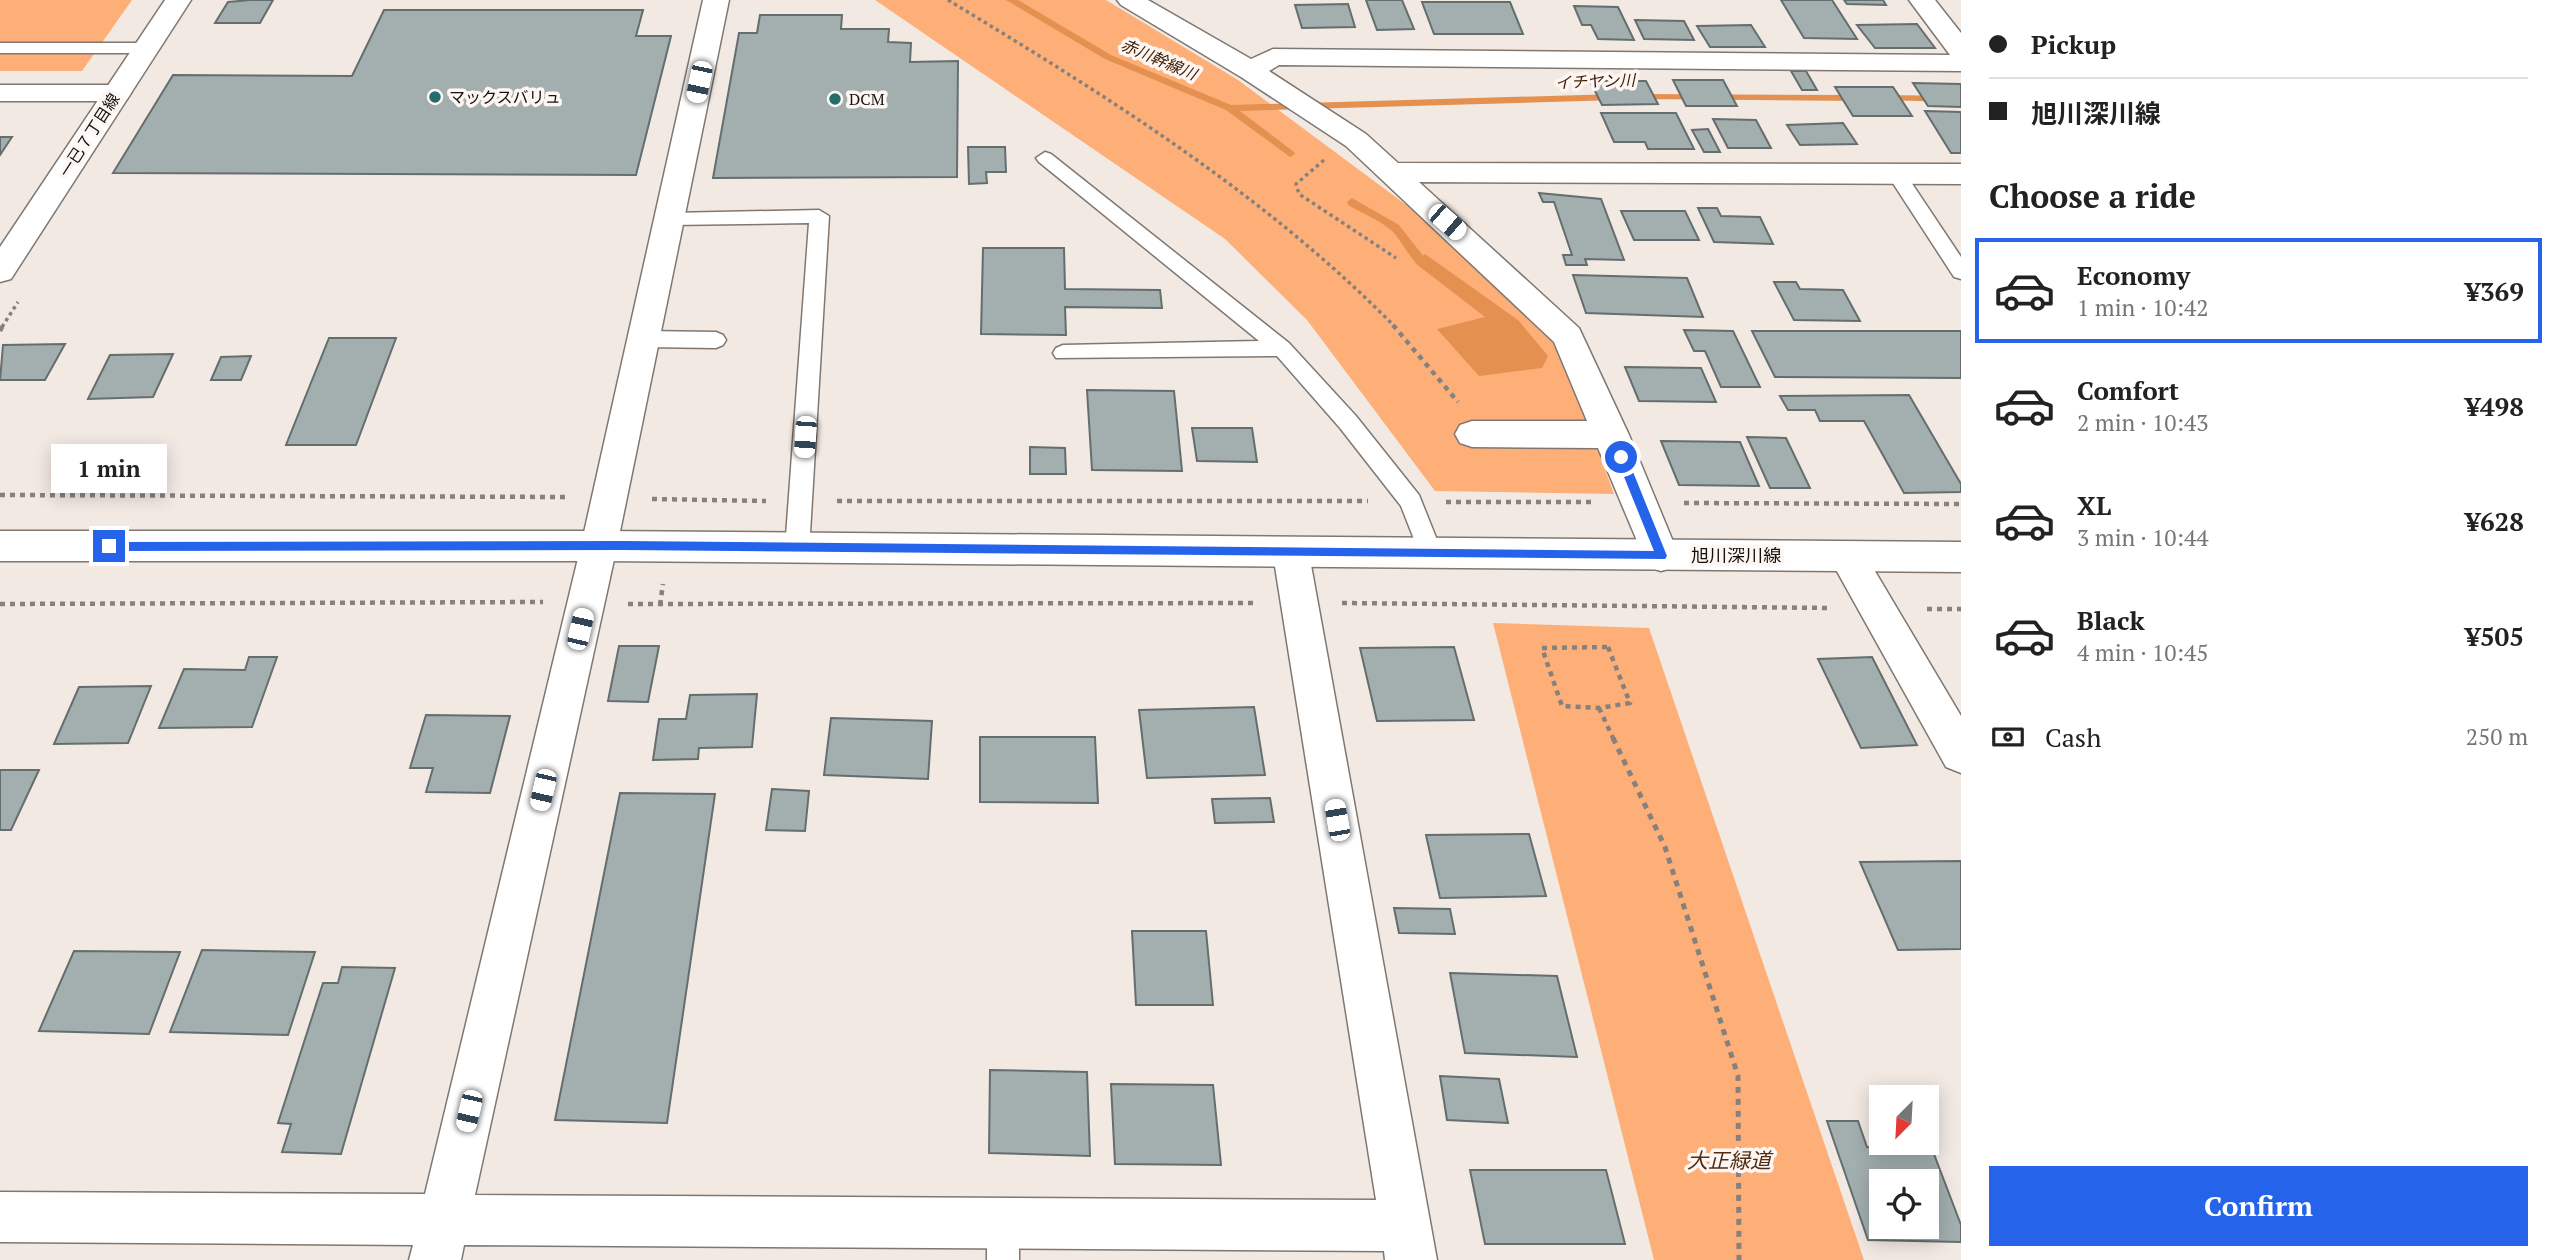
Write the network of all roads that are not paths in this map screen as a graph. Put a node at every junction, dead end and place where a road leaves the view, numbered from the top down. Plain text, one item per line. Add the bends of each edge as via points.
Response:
1 (178, 0) edge
2 (716, 0) edge
3 (1130, 0) edge
4 (1922, 0) edge
5 (0, 47) edge
6 (146, 48) junction
7 (1961, 51) edge
8 (1961, 62) edge
9 (1251, 72) junction
10 (0, 93) edge
11 (117, 93) junction
12 (1045, 158) dead end
13 (1390, 172) junction
14 (1896, 174) junction
15 (1961, 174) edge
16 (670, 219) junction
17 (0, 271) edge
18 (1961, 272) edge
19 (644, 339) junction
20 (716, 341) dead end
21 (1282, 348) junction
22 (1063, 353) dead end
23 (1472, 434) road end
24 (1612, 435) junction
25 (0, 546) edge
26 (599, 546) junction
27 (797, 550) junction
28 (1291, 554) junction
29 (1432, 555) junction
30 (1661, 556) junction
31 (1847, 557) junction
32 (1961, 557) edge
33 (1961, 754) edge
34 (0, 1217) edge
35 (440, 1239) edge
36 (1003, 1242) edge
37 (1408, 1243) edge

1 - 6 street, 一已７丁目線
2 - 16 street
3 - 9 street
4 - 7 street
5 - 6 lane
6 - 11 street, 一已７丁目線
8 - 9 street via 1273,57
9 - 13 street via 1356,140
10 - 11 street
11 - 17 street, 一已７丁目線
12 - 21 lane
13 - 14 street
13 - 24 street via 1568,336
14 - 15 street
14 - 18 lane
16 - 19 street
16 - 27 lane via 820,216
19 - 20 lane
19 - 26 street
21 - 22 lane
21 - 29 lane via 1412,502
23 - 24 street
24 - 30 street
25 - 26 street, 旭川深川線
26 - 27 street, 旭川深川線
26 - 35 street
27 - 28 street, 旭川深川線
28 - 29 street, 旭川深川線
28 - 37 street
29 - 30 street, 旭川深川線
30 - 31 street, 旭川深川線
31 - 32 street, 旭川深川線
31 - 33 street
34 - 35 street
35 - 36 street
36 - 37 street

